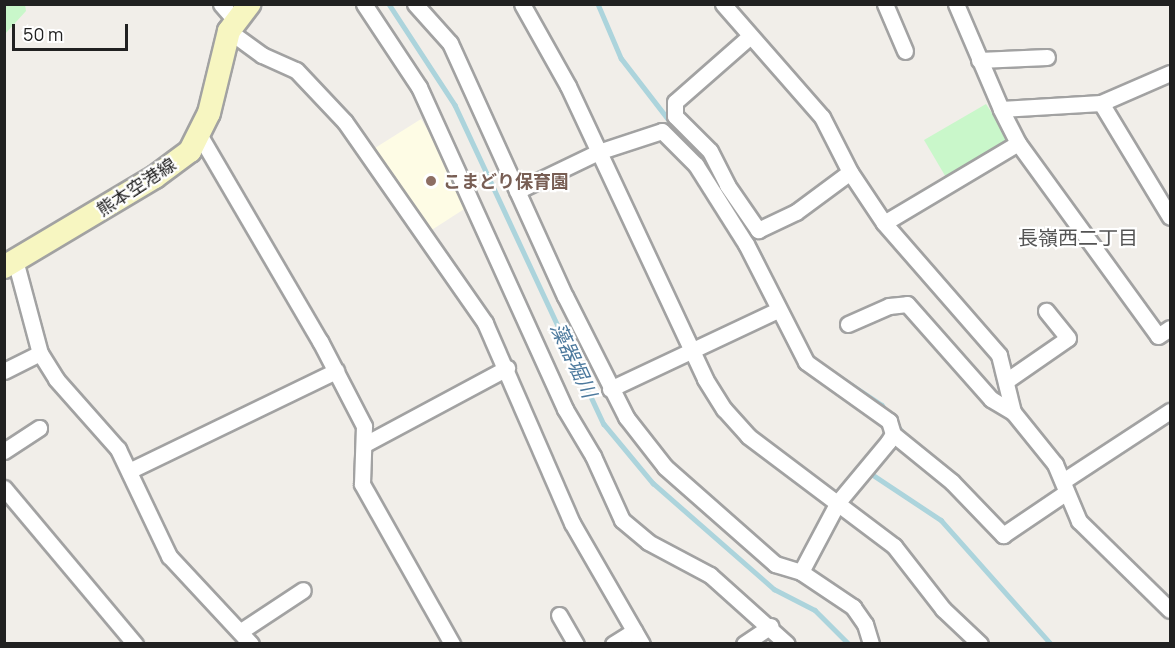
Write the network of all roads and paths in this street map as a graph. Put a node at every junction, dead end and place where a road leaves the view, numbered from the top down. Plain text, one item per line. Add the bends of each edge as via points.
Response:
1 (364, 4) edge
2 (415, 4) edge
3 (522, 4) edge
4 (723, 4) edge
5 (885, 4) edge
6 (956, 4) edge
7 (234, 15) edge
8 (749, 37) junction
9 (904, 51) dead end
10 (1047, 57) dead end
11 (979, 60) junction
12 (1170, 76) edge
13 (1101, 103) junction
14 (1001, 108) junction
15 (200, 136) junction
16 (1018, 143) junction
17 (598, 152) junction
18 (850, 172) junction
19 (517, 191) junction
20 (1170, 217) edge
21 (884, 223) junction
22 (10, 263) edge
23 (778, 309) junction
24 (1046, 311) dead end
25 (848, 324) dead end
26 (1170, 328) edge
27 (691, 348) junction
28 (40, 353) junction
29 (507, 368) junction
30 (4, 371) edge
31 (336, 371) junction
32 (1006, 381) junction
33 (610, 388) junction
34 (1170, 411) edge
35 (1013, 412) junction
36 (39, 428) dead end
37 (893, 434) junction
38 (367, 443) junction
39 (4, 451) edge
40 (131, 470) junction
41 (1064, 487) junction
42 (4, 488) edge
43 (838, 502) junction
44 (801, 572) junction
45 (303, 590) dead end
46 (1170, 610) edge
47 (559, 615) dead end
48 (771, 626) junction
49 (241, 631) junction
50 (638, 637) edge
51 (135, 644) edge
52 (251, 644) edge
53 (452, 644) edge
54 (576, 644) edge
55 (613, 644) edge
56 (744, 644) edge
57 (787, 644) edge
58 (871, 644) edge
59 (980, 644) edge

1 - 48 street via 419,87 564,409 593,456 622,520 648,542 710,575
2 - 19 street via 450,43
3 - 17 street
4 - 8 street
5 - 9 street
6 - 11 street
7 - 15 main road, 熊本空港線
7 - 29 street via 262,55 296,70 345,122 485,323
8 - 18 street via 782,67 822,117
8 - 18 street via 675,102 675,116 710,151 727,185 758,230 795,212
10 - 11 street
11 - 14 street
12 - 13 street
13 - 14 street
13 - 20 street
14 - 16 street
15 - 22 main road, 熊本空港線 via 190,151 155,177
15 - 31 street
16 - 21 street
16 - 26 street via 1158,336
17 - 19 street
17 - 23 street via 651,131 670,137 696,165 746,244
17 - 27 street
18 - 21 street
19 - 33 street
21 - 32 street via 996,350
22 - 28 street
23 - 27 street
23 - 37 street via 806,362 873,405 889,421
24 - 32 street via 1068,338
25 - 35 street via 881,309 907,304 991,399
27 - 33 street
27 - 43 street via 714,394 741,429
28 - 30 street
28 - 40 street via 56,379 102,428
29 - 38 street
29 - 50 street via 572,523
31 - 38 street via 364,426
31 - 40 street
32 - 35 street
33 - 44 street via 665,467 782,569
34 - 41 street
35 - 41 street via 1055,464
36 - 39 street
37 - 41 street via 952,482 1003,535
37 - 43 street
38 - 53 street via 361,474 365,491
40 - 49 street via 161,544
41 - 46 street via 1079,521
42 - 51 street
43 - 44 street
43 - 59 street via 894,546 944,609
44 - 58 street via 860,614
45 - 49 street
47 - 54 street
48 - 56 street
48 - 57 street
49 - 52 street
50 - 55 street

